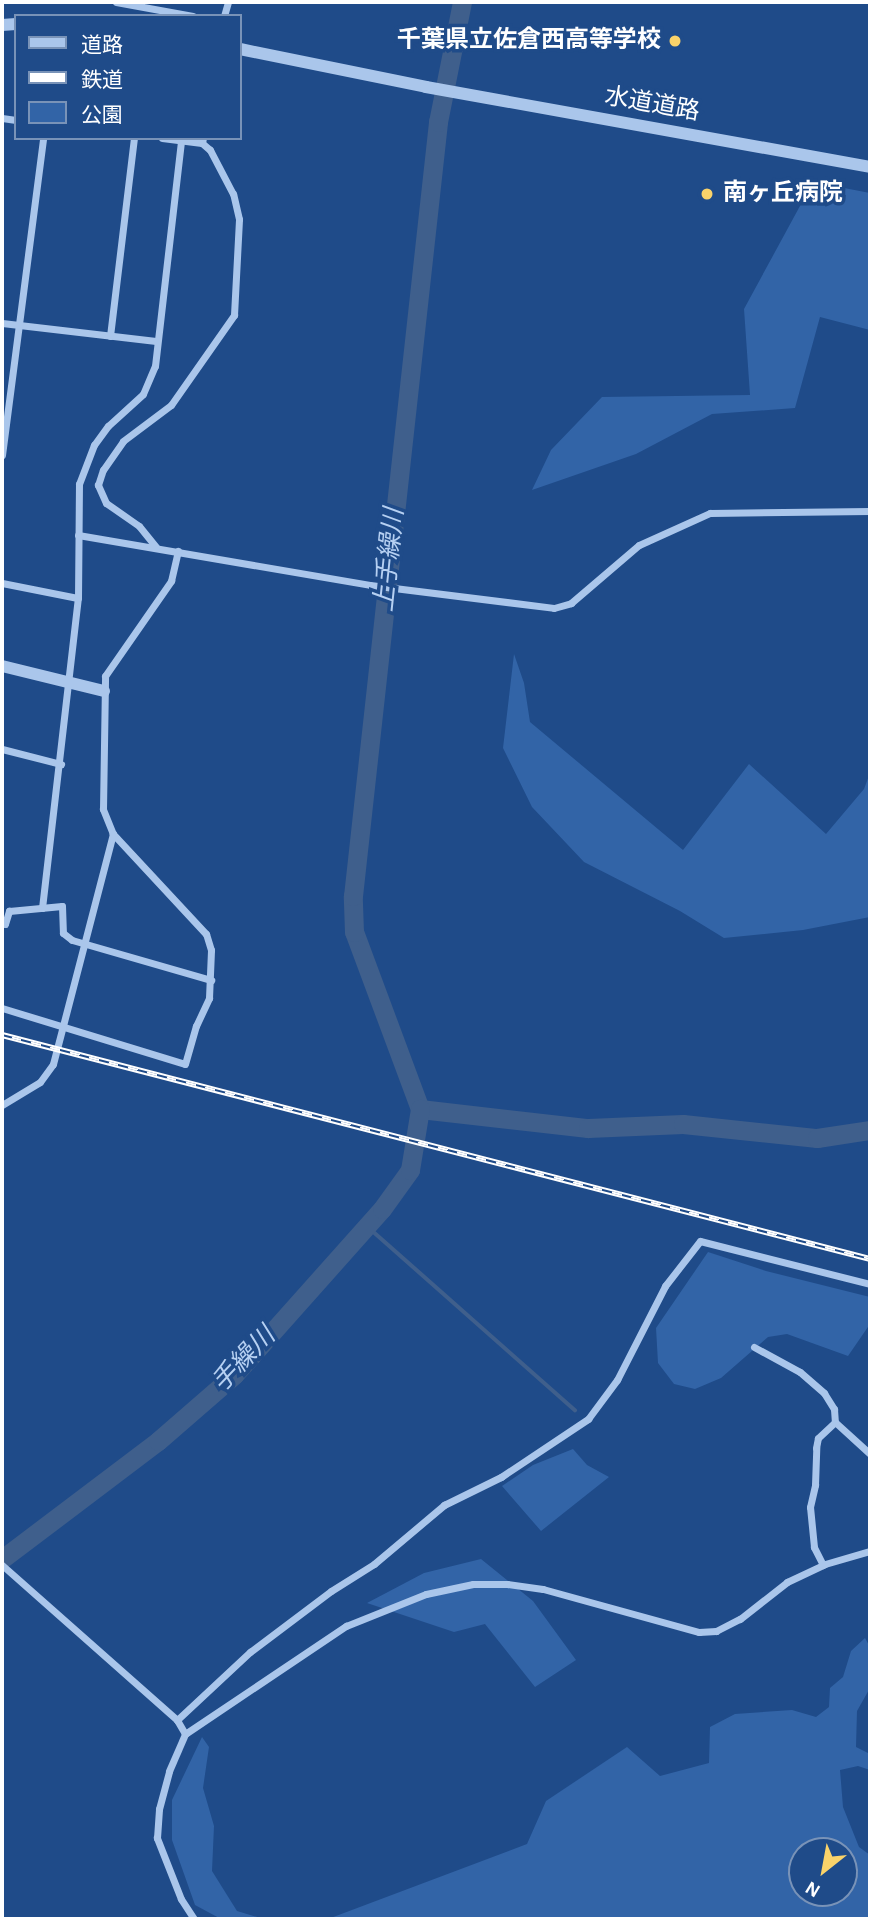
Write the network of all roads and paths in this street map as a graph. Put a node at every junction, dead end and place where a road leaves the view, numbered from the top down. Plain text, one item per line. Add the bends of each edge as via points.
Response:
1 (116, 2) edge
2 (182, 14) edge
3 (242, 49) edge
4 (43, 140) edge
5 (134, 140) edge
6 (175, 140) edge
7 (181, 141) junction
8 (203, 141) edge
9 (870, 167) edge
10 (2, 323) edge
11 (21, 325) junction
12 (110, 336) junction
13 (156, 341) junction
14 (2, 455) edge
15 (870, 511) edge
16 (78, 535) junction
17 (156, 547) junction
18 (178, 551) junction
19 (2, 583) edge
20 (78, 598) junction
21 (2, 666) edge
22 (70, 683) junction
23 (104, 691) junction
24 (2, 749) edge
25 (61, 764) junction
26 (113, 834) junction
27 (42, 908) junction
28 (2, 923) edge
29 (86, 944) junction
30 (211, 980) junction
31 (2, 1008) edge
32 (64, 1027) junction
33 (2, 1105) edge
34 (870, 1284) edge
35 (754, 1347) dead end
36 (835, 1422) junction
37 (870, 1454) edge
38 (870, 1551) edge
39 (2, 1565) edge
40 (823, 1565) junction
41 (177, 1720) junction
42 (185, 1734) junction
43 (194, 1919) edge

1 - 2 street
3 - 9 street, 水道道路
4 - 11 street
5 - 12 street
6 - 7 street
7 - 8 street
7 - 13 street
8 - 17 street via 233,194 239,219 234,314 171,405 123,441 103,470 99,485 106,503 139,526
10 - 11 street
11 - 12 street
11 - 14 street
12 - 13 street
13 - 16 street via 155,366 143,394 108,426 82,471
15 - 18 street via 710,513 639,545 571,603 554,608 370,585
16 - 17 street
16 - 20 street
17 - 18 street
18 - 23 street via 171,581 107,670
19 - 20 street
20 - 22 street
21 - 22 street
22 - 23 street
22 - 25 street
23 - 26 street via 103,809
24 - 25 street
25 - 27 street
26 - 29 street
26 - 30 street via 206,934
27 - 28 street via 9,911
27 - 29 street via 62,906 63,933
29 - 30 street
29 - 32 street
30 - 32 street via 185,1065
31 - 32 street
32 - 33 street via 53,1064 40,1082
34 - 41 street via 700,1241 665,1286 617,1380 588,1419 501,1477 444,1505 374,1564 250,1652
35 - 36 street via 800,1372 824,1393 834,1409
36 - 37 street
36 - 40 street via 818,1438 810,1507 814,1547
38 - 40 street
39 - 41 street
40 - 42 street via 787,1582 740,1619 716,1631 699,1632 543,1589 507,1584 473,1584 426,1594 346,1626
41 - 42 street
42 - 43 street via 166,1784 157,1838 181,1899

